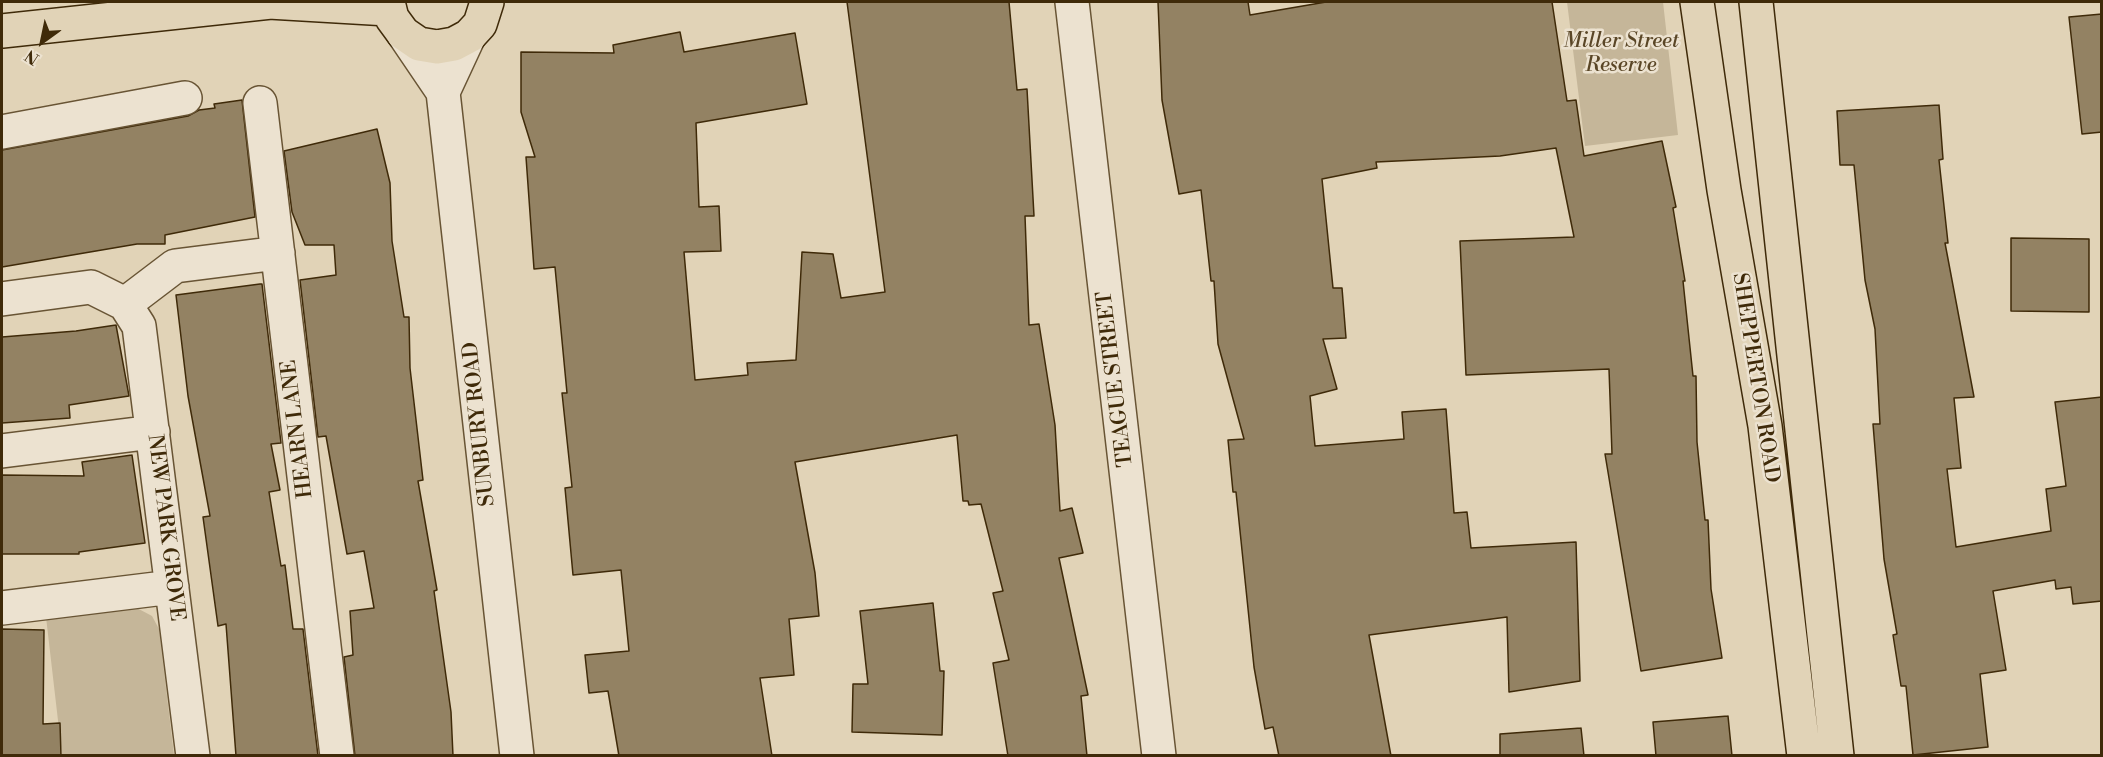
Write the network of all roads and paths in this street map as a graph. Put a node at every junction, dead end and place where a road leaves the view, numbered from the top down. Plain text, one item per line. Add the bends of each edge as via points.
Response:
1 (270, 2) edge
2 (1072, 2) edge
3 (1697, 2) edge
4 (1756, 2) edge
5 (494, 4) edge
6 (393, 15) edge
7 (2, 31) edge
8 (469, 36) junction
9 (442, 92) junction
10 (185, 98) dead end
11 (260, 103) dead end
12 (2, 132) edge
13 (278, 253) junction
14 (2, 299) edge
15 (125, 304) junction
16 (153, 432) junction
17 (2, 451) edge
18 (172, 587) junction
19 (2, 608) edge
20 (193, 756) edge
21 (337, 756) edge
22 (517, 756) edge
23 (1160, 756) edge
24 (1804, 756) edge
25 (1837, 756) edge

1 - 6 main road
1 - 7 main road
2 - 23 street, TEAGUE STREET
3 - 24 main road, SHEPPERTON ROAD via 1724,190 1765,426
4 - 25 main road, SHEPPERTON ROAD
5 - 8 main road
6 - 8 main road via 419,44 438,47
6 - 9 street, SUNBURY ROAD
8 - 9 street
9 - 22 street, SUNBURY ROAD
10 - 12 street
11 - 13 street, HEARN LANE
13 - 15 street via 175,266
13 - 21 street, HEARN LANE
14 - 15 street via 91,287
15 - 16 street, NEW PARK GROVE via 139,326
16 - 17 street
16 - 18 street, NEW PARK GROVE
18 - 19 street
18 - 20 street, NEW PARK GROVE

